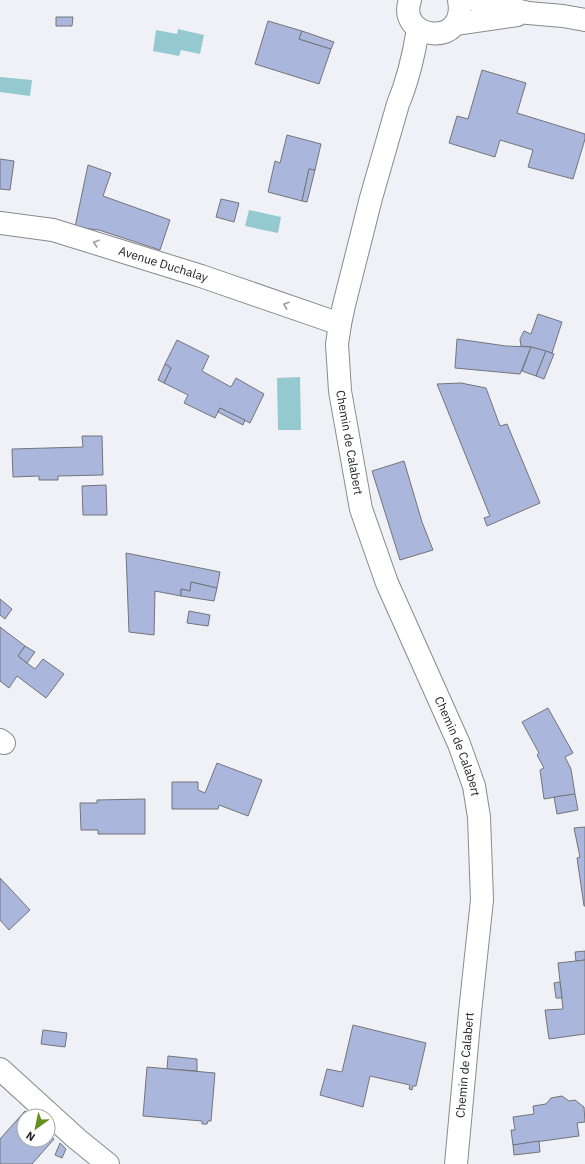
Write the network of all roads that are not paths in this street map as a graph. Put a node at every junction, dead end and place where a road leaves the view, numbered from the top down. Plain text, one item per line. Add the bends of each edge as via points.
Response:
1 (410, 0) edge
2 (459, 0) edge
3 (476, 0) edge
4 (567, 8) edge
5 (528, 13) junction
6 (585, 20) edge
7 (418, 28) junction
8 (449, 28) junction
9 (404, 89) junction
10 (0, 223) edge
11 (336, 323) junction
12 (0, 1069) edge
13 (108, 1164) edge
14 (456, 1164) edge

1 - 7 street via 409,13 412,22
2 - 8 street via 459,16
3 - 5 street
4 - 5 street
4 - 6 street
5 - 8 street
7 - 8 street via 434,34
7 - 9 street
8 - 9 street via 428,51
9 - 11 street, Chemin de Calabert
11 -> 10 street, Avenue Duchalay via 201,276 53,230
11 - 14 street, Chemin de Calabert via 340,391 361,509 386,583 459,744 474,786 479,817 482,900
12 - 13 street

